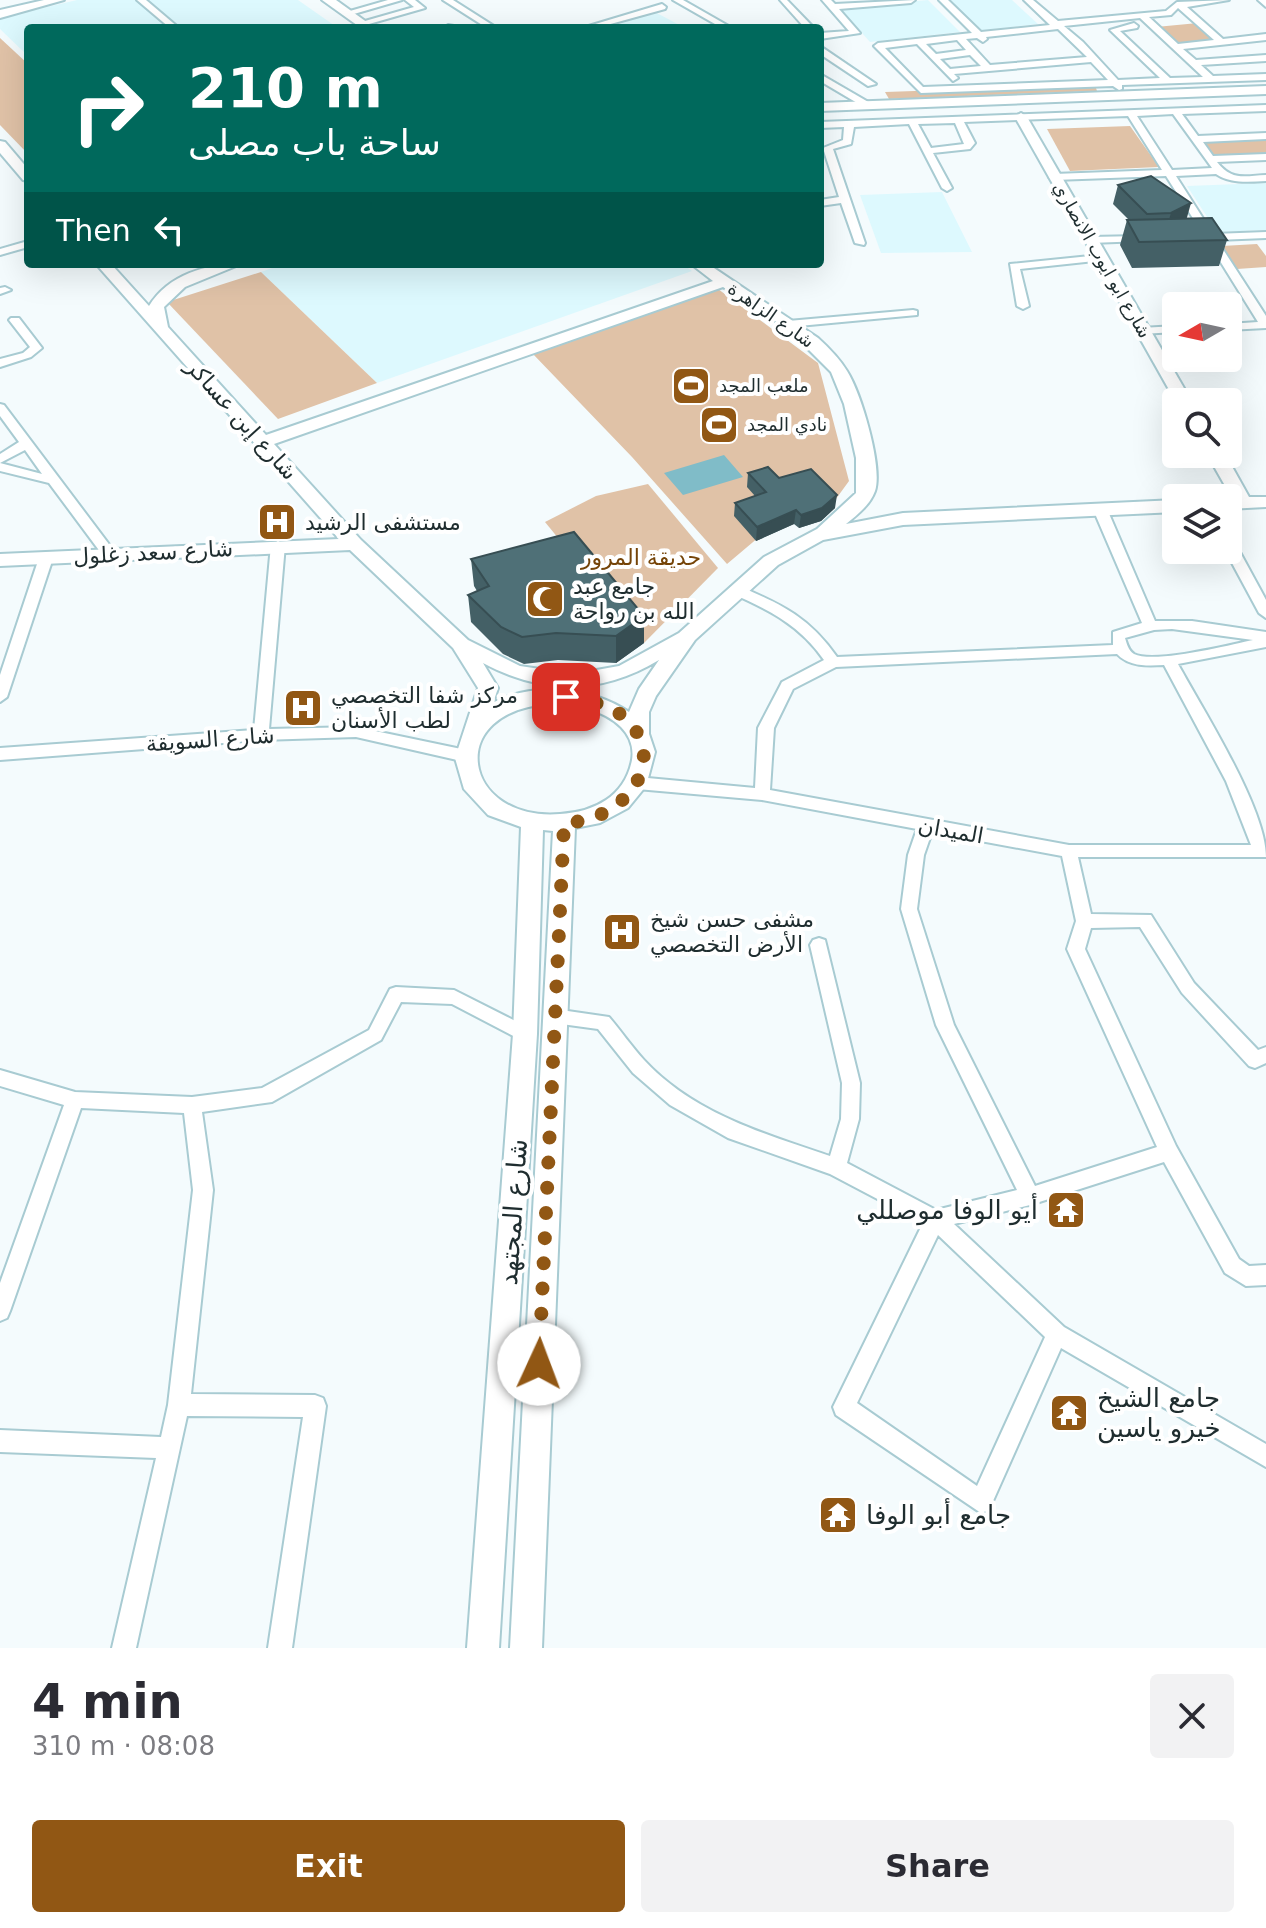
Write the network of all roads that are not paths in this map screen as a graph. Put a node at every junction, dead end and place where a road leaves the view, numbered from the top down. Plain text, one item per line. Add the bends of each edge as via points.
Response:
1 (58, 0) edge
2 (141, 0) edge
3 (312, 0) edge
4 (328, 0) edge
5 (398, 0) edge
6 (409, 0) edge
7 (447, 0) edge
8 (677, 0) edge
9 (782, 0) edge
10 (799, 0) edge
11 (911, 0) edge
12 (943, 0) edge
13 (1028, 0) edge
14 (1156, 0) edge
15 (1225, 0) edge
16 (1262, 0) edge
17 (887, 1) edge
18 (830, 4) edge
19 (1266, 4) edge
20 (1180, 5) junction
21 (662, 7) dead end
22 (1170, 12) junction
23 (347, 13) junction
24 (0, 14) edge
25 (1141, 15) junction
26 (170, 24) edge
27 (357, 24) edge
28 (359, 24) edge
29 (368, 24) edge
30 (486, 24) edge
31 (600, 24) edge
32 (721, 24) edge
33 (806, 24) edge
34 (1152, 25) junction
35 (1059, 28) junction
36 (978, 35) junction
37 (824, 36) edge
38 (959, 37) junction
39 (1266, 37) edge
40 (866, 40) junction
41 (919, 41) junction
42 (1221, 42) junction
43 (1208, 43) junction
44 (1176, 47) junction
45 (973, 52) junction
46 (824, 53) edge
47 (934, 57) junction
48 (1090, 58) junction
49 (1266, 58) edge
50 (1226, 60) junction
51 (1194, 63) junction
52 (987, 68) junction
53 (947, 72) junction
54 (1266, 77) edge
55 (824, 79) edge
56 (1211, 79) junction
57 (1168, 81) junction
58 (1115, 83) junction
59 (871, 84) dead end
60 (962, 88) junction
61 (1266, 90) edge
62 (1127, 95) junction
63 (1266, 101) edge
64 (867, 105) junction
65 (824, 107) edge
66 (1266, 108) edge
67 (1176, 112) junction
68 (1131, 113) junction
69 (824, 115) edge
70 (1021, 117) junction
71 (958, 120) junction
72 (912, 122) junction
73 (849, 124) junction
74 (824, 125) edge
75 (1266, 136) edge
76 (1196, 139) junction
77 (0, 145) edge
78 (824, 148) edge
79 (927, 151) junction
80 (1266, 157) edge
81 (1210, 159) junction
82 (0, 163) edge
83 (1219, 171) junction
84 (24, 172) edge
85 (1169, 173) junction
86 (1054, 177) junction
87 (1266, 178) edge
88 (947, 188) dead end
89 (24, 190) edge
90 (844, 199) junction
91 (824, 202) edge
92 (1266, 235) edge
93 (1195, 237) edge
94 (1210, 237) junction
95 (1150, 238) edge
96 (1090, 240) junction
97 (860, 243) dead end
98 (24, 245) edge
99 (0, 252) edge
100 (1100, 258) junction
101 (96, 268) edge
102 (106, 268) edge
103 (222, 268) edge
104 (704, 268) edge
105 (723, 282) junction
106 (1023, 306) dead end
107 (913, 313) dead end
108 (15, 320) dead end
109 (788, 324) junction
110 (1266, 325) edge
111 (1242, 326) edge
112 (1162, 330) edge
113 (161, 331) junction
114 (1141, 331) junction
115 (0, 363) edge
116 (1176, 388) edge
117 (0, 408) edge
118 (263, 442) junction
119 (27, 443) junction
120 (0, 459) edge
121 (0, 467) edge
122 (53, 480) junction
123 (1266, 502) edge
124 (1242, 503) edge
125 (1162, 507) edge
126 (1100, 509) junction
127 (818, 535) junction
128 (354, 544) junction
129 (278, 545) junction
130 (109, 554) junction
131 (46, 558) junction
132 (0, 560) edge
133 (1239, 564) edge
134 (736, 590) junction
135 (1266, 613) edge
136 (1150, 625) junction
137 (688, 635) junction
138 (1266, 640) edge
139 (460, 643) junction
140 (1121, 649) junction
141 (1169, 660) junction
142 (833, 662) junction
143 (0, 697) edge
144 (476, 728) junction
145 (261, 735) junction
146 (638, 736) junction
147 (0, 754) edge
148 (466, 756) junction
149 (637, 783) junction
150 (762, 794) junction
151 (532, 823) junction
152 (564, 824) junction
153 (926, 826) junction
154 (1069, 851) junction
155 (1264, 852) edge
156 (1084, 921) junction
157 (819, 945) dead end
158 (554, 1016) junction
159 (525, 1034) junction
160 (1266, 1055) edge
161 (0, 1078) edge
162 (75, 1100) junction
163 (192, 1105) junction
164 (1169, 1152) junction
165 (836, 1167) junction
166 (1030, 1196) junction
167 (935, 1219) junction
168 (1266, 1275) edge
169 (0, 1311) edge
170 (1057, 1334) junction
171 (179, 1405) junction
172 (0, 1441) edge
173 (170, 1448) junction
174 (1266, 1456) edge
175 (124, 1648) edge
176 (280, 1648) edge
177 (483, 1648) edge
178 (526, 1648) edge

1 - 24 main road
2 - 26 street
3 - 27 main road
4 - 23 main road
5 - 23 street
6 - 29 street via 421,8
7 - 30 street
8 - 32 street
9 - 10 street
9 - 33 street
11 - 17 street
12 - 36 street
13 - 35 street
14 - 22 street
15 - 20 street
16 - 19 street
17 - 18 street
18 - 40 street
20 - 22 street
20 - 42 street
21 - 31 street
22 - 25 street
23 - 28 main road
25 - 34 street
25 - 35 street
34 - 44 street
34 - 57 street via 1114,30
35 - 36 street
35 - 48 street
36 - 38 street
37 - 40 street
38 - 41 street
38 - 45 street
39 - 42 street
40 - 41 street
40 - 60 street via 920,89
41 - 47 street
42 - 43 street
43 - 44 street
43 - 50 street
44 - 51 street
45 - 47 street
45 - 52 street
46 - 59 street
47 - 53 street
48 - 52 street
48 - 58 street
49 - 50 street
50 - 51 street
51 - 56 street
52 - 53 street
53 - 60 street
54 - 56 street
55 - 64 street
56 - 57 street
57 - 58 street
58 - 60 street
58 - 62 street
61 - 62 main road
62 - 64 main road
63 - 69 main road
64 - 65 main road
66 - 67 street
67 - 68 street
67 - 76 street
68 - 70 street
68 - 85 street
70 - 71 street
70 - 86 main road, شارع ابو ايوب الانصاري
71 - 72 street
71 - 79 street via 970,143 967,147
72 - 73 street
72 - 79 street
73 - 74 street
73 - 78 street via 848,142
75 - 76 street
76 - 81 street
77 - 84 main road
78 - 90 street
79 - 88 street
80 - 81 street
81 - 83 street
82 - 89 main road
83 - 85 street
83 - 87 street via 1232,179
85 - 86 street
85 - 94 street
86 - 96 main road, شارع ابو ايوب الانصاري
90 - 91 street
90 - 97 street
92 - 94 street
93 - 94 street
94 - 110 street
95 - 96 street
96 - 100 main road, شارع ابو ايوب الانصاري
98 - 99 street
100 - 106 street via 1014,266
100 - 114 main road, شارع ابو ايوب الانصاري
101 - 113 main road via 144,321
102 - 113 main road
103 - 113 main road via 165,293 156,307
104 - 105 main road, شارع الزاهرة
105 - 109 main road, شارع الزاهرة
105 - 118 main road
107 - 109 street
108 - 115 street via 36,348
109 - 127 main road, شارع الزاهرة via 838,369 870,476 859,505
110 - 111 street
112 - 114 street
113 - 118 main road, شارع إبن عساكر
114 - 116 main road, شارع ابو ايوب الانصاري
117 - 119 street
118 - 128 main road, شارع إبن عساكر
119 - 120 street
119 - 122 street
121 - 122 street
122 - 130 street
123 - 124 main road
125 - 126 main road, شارع الزاهرة
126 - 127 main road, شارع الزاهرة via 903,519
126 - 136 street
127 - 134 main road, شارع الزاهرة via 785,551
128 - 129 main road, شارع سعد زغلول
128 - 139 main road, شارع إبن عساكر
129 - 130 main road, شارع سعد زغلول
129 - 145 street
130 - 131 main road, شارع سعد زغلول
131 - 132 main road, شارع سعد زغلول
131 - 143 street
133 - 135 street
134 - 137 main road, شارع الزاهرة
134 - 142 street via 794,615 818,637
136 - 138 street via 1208,628
136 - 140 street via 1118,635
137 - 139 main road via 626,671 574,681 516,672
137 - 146 main road, شارع الزاهرة via 646,694
138 - 141 street
139 - 144 main road, شارع إبن عساكر via 488,688
140 - 141 street via 1141,660
140 - 142 street
141 - 155 street via 1234,781
142 - 150 street via 787,686 766,728
144 - 146 main road via 496,710 517,701 566,697 598,703 620,715
144 - 148 main road
145 - 147 street, شارع السويقة
145 - 148 street, شارع السويقة via 356,732
146 - 149 main road via 644,757
148 - 151 main road via 482,798 503,814
149 - 150 street, الميدان
149 - 152 main road via 608,810
150 - 153 street, الميدان
151 - 152 main road
151 - 159 main road, شارع المجتهد
152 - 158 main road, شارع المجتهد
153 - 154 street, الميدان
153 - 166 street via 909,909 945,1025
154 - 155 street, الميدان
154 - 156 street
156 - 160 street via 1145,920 1188,988 1255,1060
156 - 164 street via 1076,949
157 - 165 street via 851,1083 850,1119
158 - 165 street via 603,1022 639,1067 677,1099 735,1132
158 - 178 main road, شارع المجتهد
159 - 163 street via 454,997 396,994 375,1035 265,1096
159 - 177 main road, شارع المجتهد
161 - 162 street
162 - 163 street
162 - 169 street
163 - 171 street via 203,1190
164 - 166 street
164 - 168 street via 1232,1266 1246,1276
165 - 167 street
166 - 167 street
167 - 170 street
167 - 170 street via 844,1407 981,1502
170 - 174 street
171 - 173 street
171 - 176 street via 315,1406
172 - 173 street
173 - 175 street

